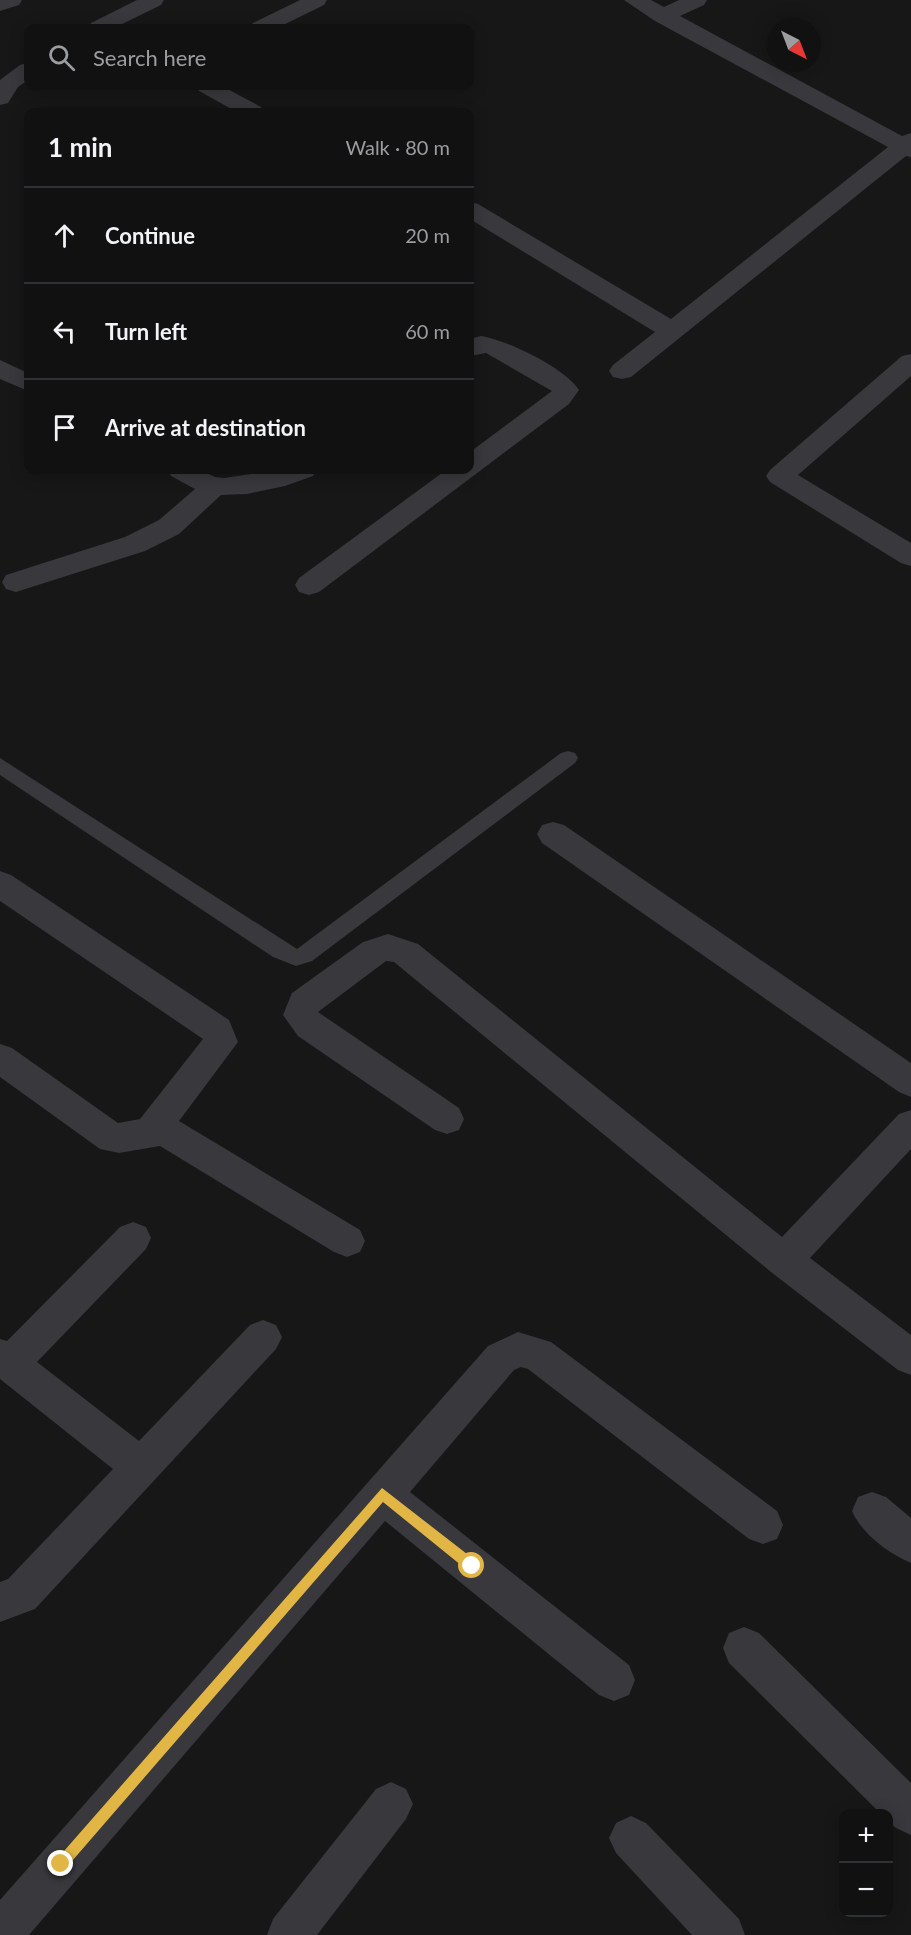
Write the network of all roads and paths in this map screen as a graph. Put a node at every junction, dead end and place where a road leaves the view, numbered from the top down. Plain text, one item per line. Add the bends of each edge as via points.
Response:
1 (10, 0) edge
2 (153, 0) edge
3 (316, 0) edge
4 (696, 0) edge
5 (0, 5) edge
6 (647, 5) edge
7 (107, 24) edge
8 (269, 24) edge
9 (24, 73) edge
10 (214, 90) edge
11 (0, 98) edge
12 (247, 108) edge
13 (908, 145) edge
14 (474, 211) edge
15 (674, 332) junction
16 (474, 347) edge
17 (911, 362) edge
18 (0, 368) edge
19 (622, 371) dead end
20 (24, 381) edge
21 (474, 462) edge
22 (188, 474) edge
23 (293, 474) edge
24 (459, 474) edge
25 (215, 486) junction
26 (911, 556) edge
27 (16, 582) dead end
28 (309, 585) dead end
29 (568, 758) dead end
30 (0, 765) edge
31 (553, 834) dead end
32 (0, 884) edge
33 (0, 1058) edge
34 (911, 1082) edge
35 (447, 1119) dead end
36 (911, 1125) edge
37 (152, 1130) junction
38 (133, 1238) dead end
39 (347, 1241) dead end
40 (784, 1260) junction
41 (263, 1337) dead end
42 (911, 1358) edge
43 (5, 1360) edge
44 (141, 1467) junction
45 (382, 1494) junction
46 (872, 1512) dead end
47 (763, 1525) dead end
48 (911, 1543) edge
49 (0, 1602) edge
50 (744, 1648) dead end
51 (614, 1680) dead end
52 (391, 1804) dead end
53 (911, 1813) edge
54 (631, 1838) dead end
55 (0, 1934) edge
56 (289, 1935) edge
57 (723, 1935) edge

1 - 5 street
2 - 7 street
3 - 8 street
4 - 6 street
6 - 13 street
9 - 11 street via 9,83
10 - 12 street
13 - 15 street
14 - 15 street
15 - 19 street
16 - 21 street via 493,346 566,390
17 - 26 street via 780,476
18 - 20 street
22 - 25 street
23 - 25 street via 279,480
24 - 28 street
25 - 27 street via 169,527 144,540
29 - 30 lane via 296,958
31 - 34 street
32 - 37 street via 220,1036 221,1042
33 - 37 street via 112,1138
35 - 40 street via 310,1026 300,1015 304,1002 375,951 388,947 406,953
36 - 40 street
37 - 39 street via 173,1134
38 - 43 street
40 - 42 street
41 - 44 street
43 - 44 street
44 - 49 street via 21,1595
45 - 47 street via 501,1358 518,1348 538,1354
45 - 51 street
45 - 55 street
46 - 48 street
50 - 53 street
52 - 56 street
54 - 57 street

